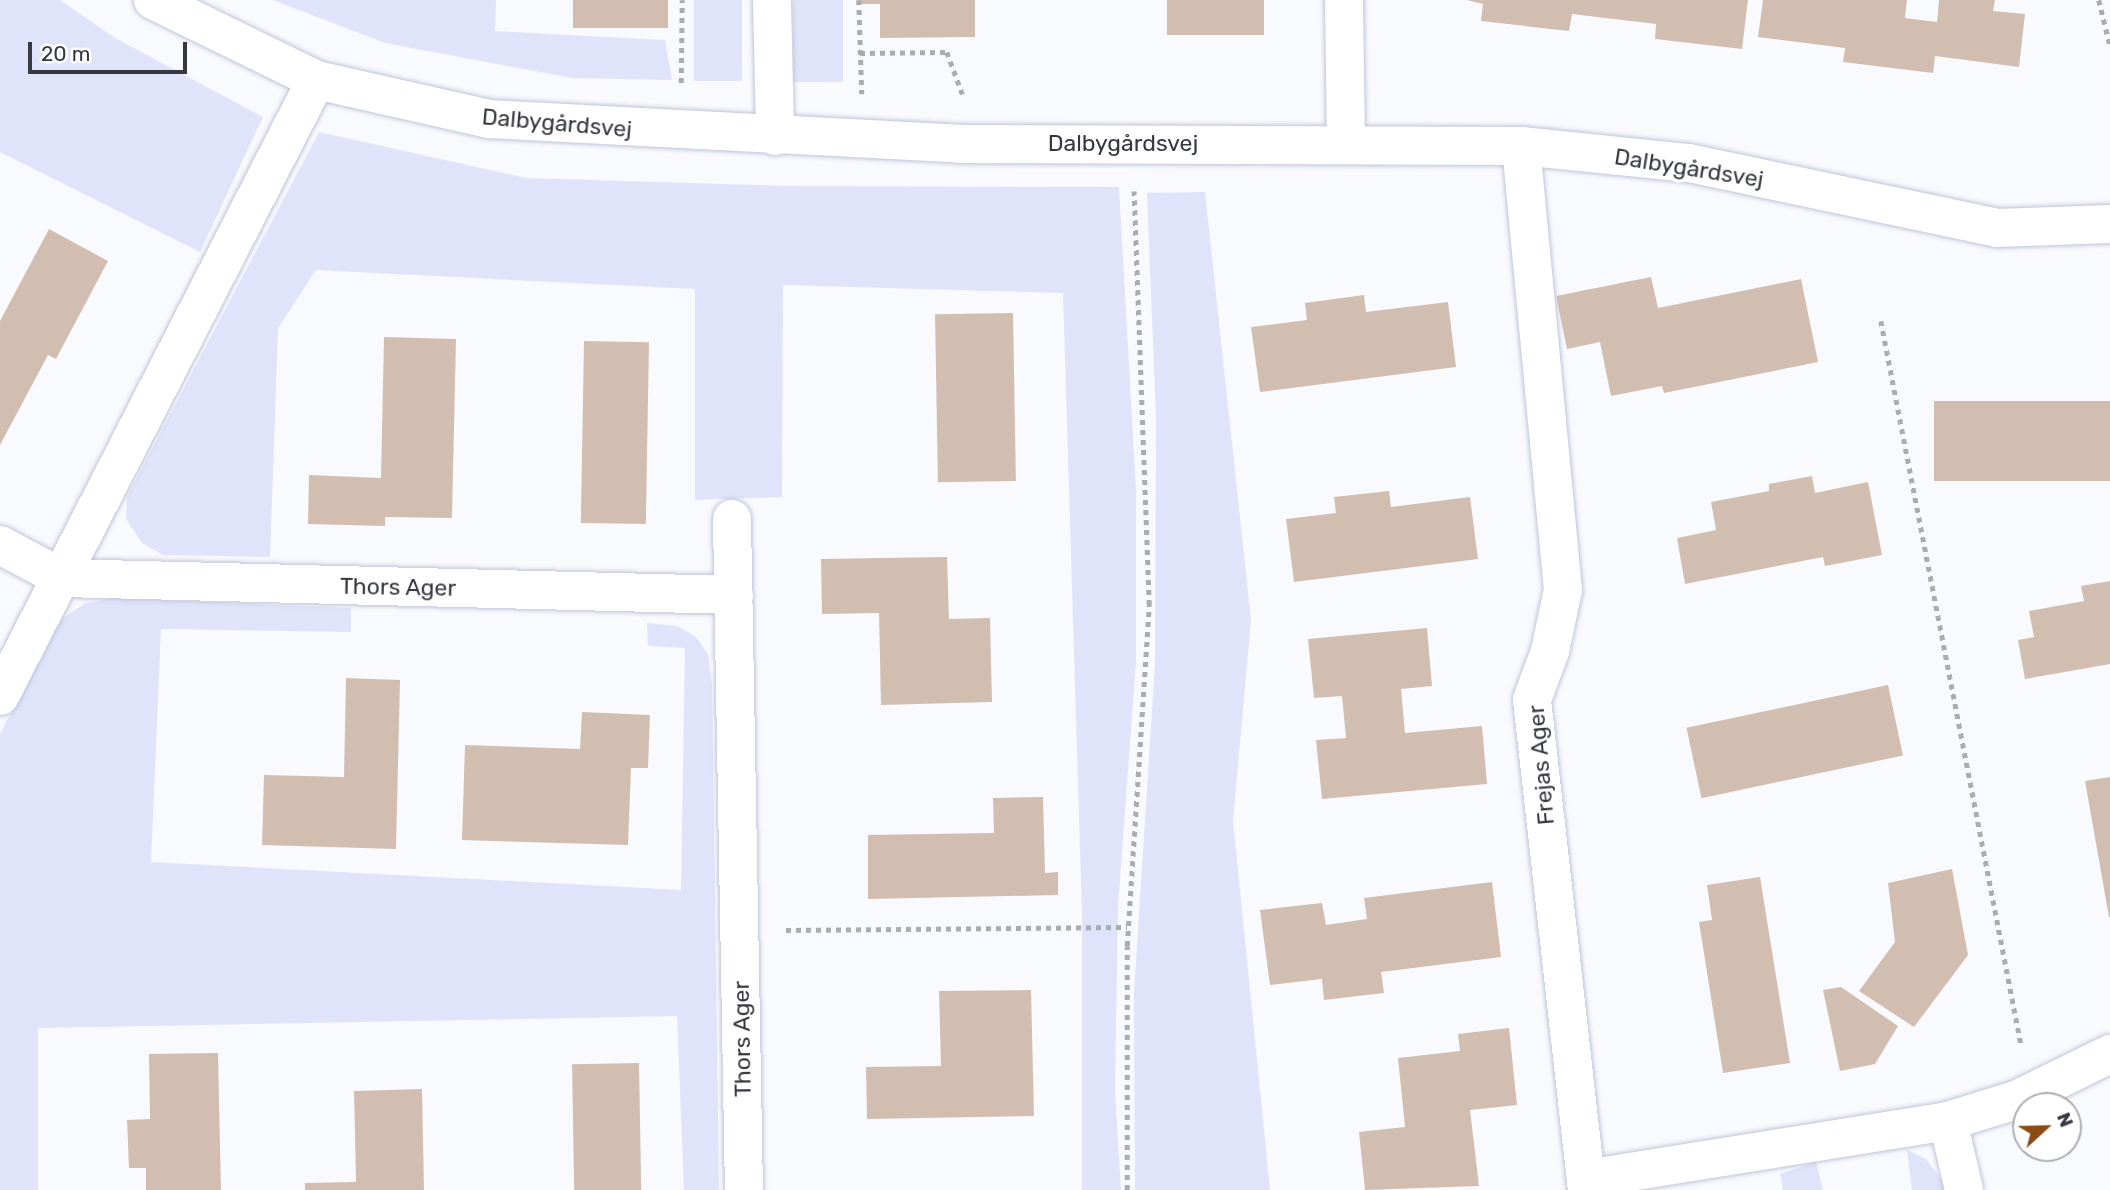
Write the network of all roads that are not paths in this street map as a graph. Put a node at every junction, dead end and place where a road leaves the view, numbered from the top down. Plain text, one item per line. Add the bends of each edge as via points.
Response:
1 (153, 0) edge
2 (772, 0) edge
3 (1344, 0) edge
4 (316, 79) junction
5 (775, 136) junction
6 (1346, 142) junction
7 (1521, 146) junction
8 (2110, 224) edge
9 (732, 519) dead end
10 (0, 545) edge
11 (62, 578) junction
12 (734, 595) junction
13 (0, 696) edge
14 (2110, 1054) edge
15 (1948, 1121) junction
16 (1586, 1185) edge
17 (744, 1190) edge
18 (1964, 1190) edge

1 - 4 street, Dalbygårdsvej
2 - 5 street
3 - 6 street
4 - 5 street, Dalbygårdsvej via 489,119
4 - 11 street
5 - 6 street, Dalbygårdsvej via 959,145
6 - 7 street, Dalbygårdsvej
7 - 8 street, Dalbygårdsvej via 1689,163 1997,228
7 - 16 street, Frejas Ager via 1563,590 1532,700
9 - 12 street, Thors Ager
10 - 11 street, Thors Ager
11 - 12 street, Thors Ager
11 - 13 street
12 - 17 street, Thors Ager
14 - 15 street, Frejas Ager via 2030,1093
15 - 16 street, Frejas Ager
15 - 18 street

